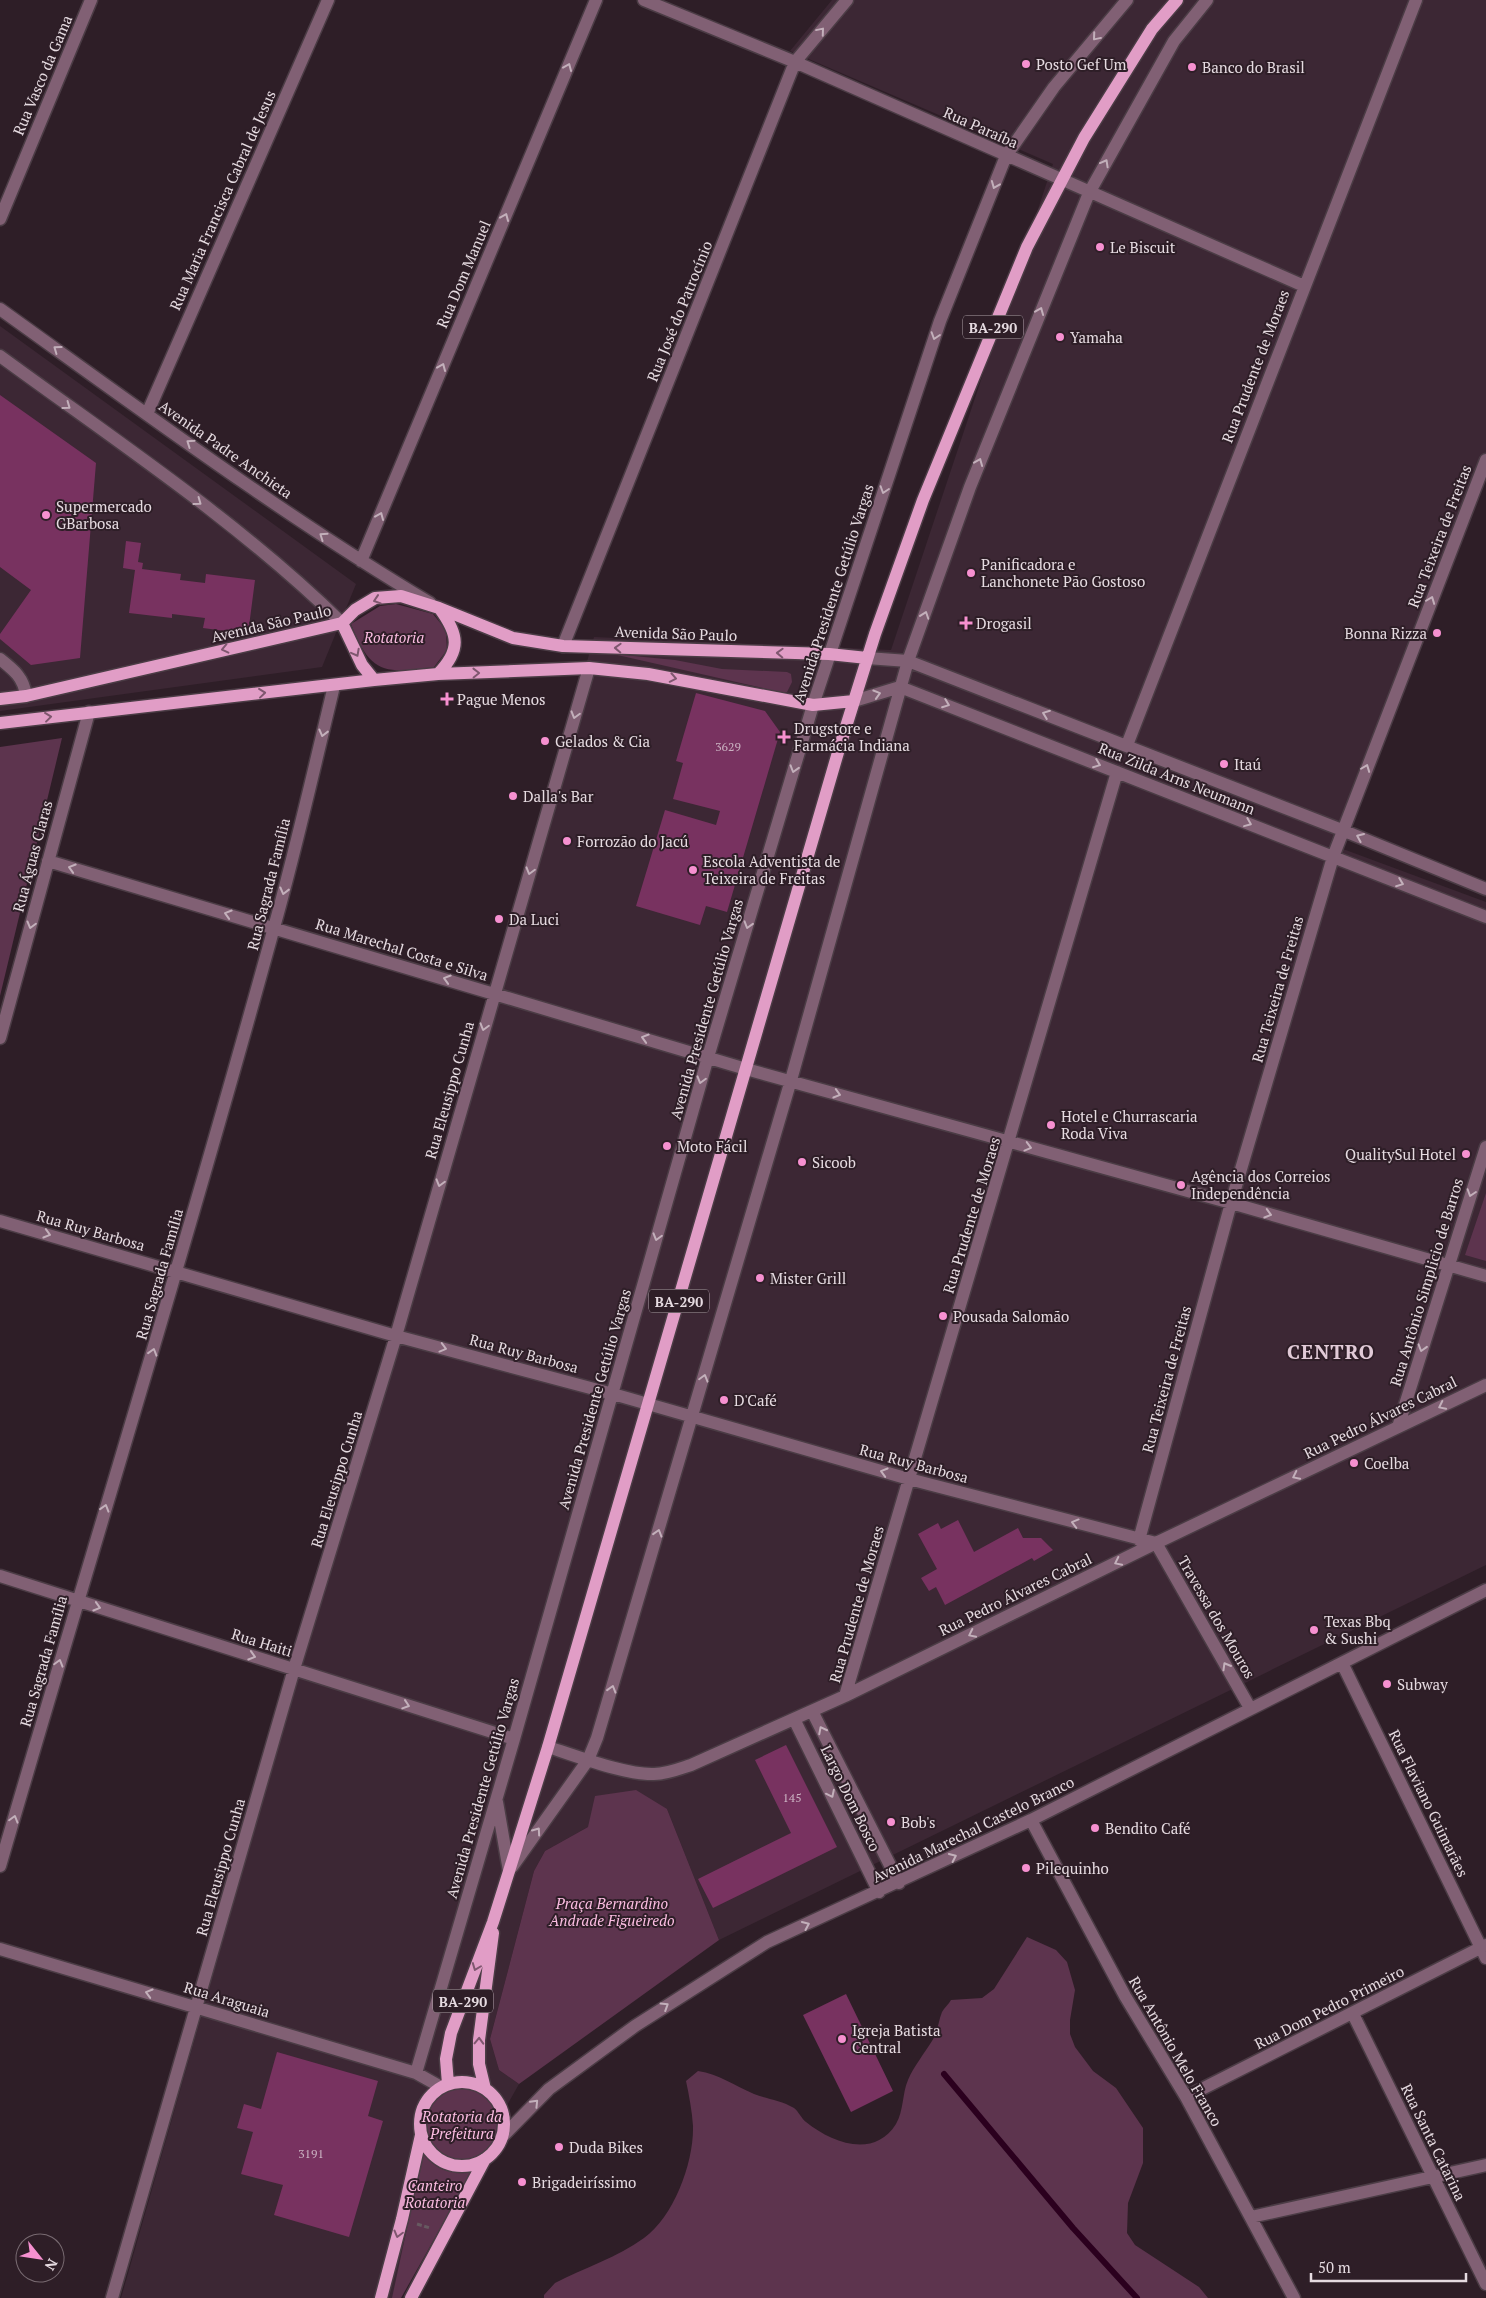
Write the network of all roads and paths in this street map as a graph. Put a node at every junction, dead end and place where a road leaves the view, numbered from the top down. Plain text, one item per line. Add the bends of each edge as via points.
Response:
1 (91, 0) edge
2 (328, 0) edge
3 (596, 0) edge
4 (644, 0) edge
5 (847, 0) edge
6 (1127, 0) edge
7 (1177, 0) edge
8 (1207, 0) edge
9 (1416, 0) edge
10 (795, 62) junction
11 (1006, 156) junction
12 (1060, 180) junction
13 (1089, 193) junction
14 (0, 219) edge
15 (1304, 286) junction
16 (0, 308) edge
17 (0, 356) edge
18 (147, 414) junction
19 (1486, 460) edge
20 (361, 562) junction
21 (439, 608) junction
22 (342, 623) junction
23 (563, 646) junction
24 (829, 654) junction
25 (867, 658) junction
26 (0, 659) edge
27 (908, 661) junction
28 (589, 668) junction
29 (438, 674) junction
30 (374, 680) junction
31 (334, 686) junction
32 (900, 687) junction
33 (26, 696) junction
34 (0, 699) edge
35 (854, 701) junction
36 (813, 705) junction
37 (88, 712) junction
38 (0, 723) edge
39 (1127, 745) junction
40 (1117, 772) junction
41 (1342, 830) junction
42 (1333, 857) junction
43 (48, 861) junction
44 (1486, 889) edge
45 (1486, 916) edge
46 (274, 928) junction
47 (494, 993) junction
48 (0, 1038) edge
49 (708, 1057) junction
50 (746, 1069) junction
51 (790, 1080) junction
52 (1009, 1142) junction
53 (1486, 1147) edge
54 (1232, 1203) junction
55 (0, 1221) edge
56 (1448, 1266) junction
57 (177, 1271) junction
58 (1486, 1276) edge
59 (396, 1336) junction
60 (1486, 1384) edge
61 (613, 1394) junction
62 (650, 1404) junction
63 (693, 1418) junction
64 (1398, 1427) junction
65 (909, 1480) junction
66 (1139, 1540) junction
67 (1156, 1543) junction
68 (0, 1576) edge
69 (1486, 1590) edge
70 (77, 1601) junction
71 (1342, 1663) junction
72 (294, 1669) junction
73 (845, 1696) junction
74 (1250, 1708) junction
75 (812, 1711) junction
76 (794, 1720) junction
77 (514, 1739) junction
78 (548, 1747) junction
79 (588, 1760) junction
80 (497, 1798) junction
81 (1031, 1820) junction
82 (0, 1866) edge
83 (509, 1871) junction
84 (899, 1883) junction
85 (880, 1892) junction
86 (493, 1922) junction
87 (0, 1949) edge
88 (1484, 1950) edge
89 (196, 2006) junction
90 (1353, 2014) junction
91 (416, 2073) junction
92 (444, 2086) junction
93 (485, 2089) junction
94 (1186, 2097) junction
95 (421, 2135) junction
96 (501, 2138) junction
97 (485, 2159) junction
98 (1486, 2165) edge
99 (1433, 2176) junction
100 (1251, 2217) junction
101 (402, 2219) junction
102 (446, 2233) junction
103 (1486, 2284) edge
104 (112, 2298) edge
105 (381, 2298) edge
106 (411, 2298) edge
107 (1294, 2298) edge

1 - 14 street, Rua Vasco da Gama
2 - 18 street, Rua Maria Francisca Cabral de Jesus
20 -> 3 street, Rua Dom Manuel
4 - 10 street, Rua Paraíba
10 -> 5 street, Rua José do Patrocínio
6 -> 11 street, Avenida Presidente Getúlio Vargas via 1054,87
7 - 12 main road, BA-290 via 1152,29
13 -> 8 street via 1174,41
9 - 15 street, Rua Prudente de Moraes
10 - 11 street, Rua Paraíba
10 - 23 street, Rua José do Patrocínio
11 - 12 street, Rua Paraíba
11 -> 24 street, Avenida Presidente Getúlio Vargas via 940,321
12 - 13 street, Rua Paraíba
12 - 25 main road, BA-290 via 1026,246 923,500
13 - 15 street, Rua Paraíba
27 -> 13 street via 970,487
15 - 39 street, Rua Prudente de Moraes
18 -> 16 street, Avenida Padre Anchieta
17 -> 22 street via 248,538
20 -> 18 street, Avenida Padre Anchieta
41 -> 19 street, Rua Teixeira de Freitas
20 - 21 street, Avenida Padre Anchieta
21 -> 22 main road, Avenida São Paulo via 401,596 382,597 355,610
21 - 23 main road, Avenida São Paulo via 513,638
21 - 29 main road via 453,627 455,638 450,662
22 -> 30 main road via 355,652
22 -> 33 main road, Avenida São Paulo
24 -> 23 main road, Avenida São Paulo
24 - 25 main road, Avenida São Paulo
24 - 36 street, Avenida Presidente Getúlio Vargas
25 - 27 street, Rua Zilda Arns Neumann
25 - 35 main road, BA-290
26 - 33 street via 20,676
27 - 32 street
39 -> 27 street, Rua Zilda Arns Neumann
29 -> 28 main road
28 -> 36 main road via 648,674
28 -> 47 street, Rua Eleusippo Cunha
29 - 30 main road
30 - 31 main road
37 -> 31 main road
31 -> 46 street, Rua Sagrada Família
35 -> 32 street
32 -> 40 street, Rua Zilda Arns Neumann
32 - 51 street
33 - 34 main road, Avenida São Paulo
35 - 36 main road
35 - 50 main road, BA-290
36 -> 49 street, Avenida Presidente Getúlio Vargas
38 -> 37 main road
37 - 43 street, Rua Águas Claras
39 - 41 street, Rua Zilda Arns Neumann
40 -> 42 street, Rua Zilda Arns Neumann
40 - 52 street, Rua Prudente de Moraes
41 - 42 street, Rua Teixeira de Freitas
44 -> 41 street, Rua Zilda Arns Neumann
42 -> 45 street, Rua Zilda Arns Neumann
42 - 54 street, Rua Teixeira de Freitas
46 -> 43 street, Rua Marechal Costa e Silva
43 -> 48 street, Rua Águas Claras
47 -> 46 street, Rua Marechal Costa e Silva
46 - 57 street, Rua Sagrada Família
49 -> 47 street, Rua Marechal Costa e Silva
47 -> 59 street, Rua Eleusippo Cunha
49 - 50 street, Rua Marechal Costa e Silva
49 -> 61 street, Avenida Presidente Getúlio Vargas
50 - 51 street, Rua Marechal Costa e Silva
50 - 62 main road, BA-290
51 -> 52 street
63 -> 51 street
52 -> 54 street
52 - 65 street, Rua Prudente de Moraes
53 -> 56 street, Rua Antônio Simplicio de Barros
54 -> 56 street
54 - 66 street, Rua Teixeira de Freitas
55 -> 57 street, Rua Ruy Barbosa
56 - 58 street
56 -> 64 street, Rua Antônio Simplicio de Barros
57 - 59 street, Rua Ruy Barbosa
70 -> 57 street, Rua Sagrada Família
59 -> 61 street, Rua Ruy Barbosa
59 - 72 street, Rua Eleusippo Cunha
60 -> 64 street, Rua Pedro Álvares Cabral
61 - 62 street, Rua Ruy Barbosa
61 - 77 street, Avenida Presidente Getúlio Vargas
62 - 63 street, Rua Ruy Barbosa
62 - 78 main road, BA-290
65 -> 63 street, Rua Ruy Barbosa
79 -> 63 street
64 -> 67 street, Rua Pedro Álvares Cabral
66 -> 65 street, Rua Ruy Barbosa
65 - 73 street, Rua Prudente de Moraes
66 - 67 street, Rua Ruy Barbosa
67 -> 73 street, Rua Pedro Álvares Cabral
74 -> 67 street, Travessa dos Mouros
68 - 70 street, Rua Haiti
69 - 71 street, Avenida Marechal Castelo Branco
70 -> 72 street, Rua Haiti
82 -> 70 street, Rua Sagrada Família
71 - 74 street, Avenida Marechal Castelo Branco
71 - 88 street, Rua Flaviano Guimarães
72 -> 77 street, Rua Haiti
72 - 89 street, Rua Eleusippo Cunha
73 - 75 street, Rua Pedro Álvares Cabral
74 - 81 street, Avenida Marechal Castelo Branco
75 - 76 street, Rua Pedro Álvares Cabral
84 -> 75 street, Largo Dom Bosco
76 - 79 street, Rua Pedro Álvares Cabral via 669,1772 652,1774
76 -> 85 street, Largo Dom Bosco
77 - 80 street, Avenida Presidente Getúlio Vargas
78 - 79 street, Rua Pedro Álvares Cabral
78 - 83 main road, BA-290
83 -> 79 street
80 - 83 street
80 - 91 street, Avenida Presidente Getúlio Vargas
84 -> 81 street, Avenida Marechal Castelo Branco
81 - 94 street, Rua Antônio Melo Franco via 1125,1996
83 - 86 main road, BA-290
84 - 85 street, Avenida Marechal Castelo Branco
96 -> 85 street, Avenida Marechal Castelo Branco via 549,2089 635,2026 767,1942
86 -> 92 main road, BA-290 via 451,2033
93 -> 86 main road, BA-290 via 479,2064 479,2040
89 -> 87 street, Rua Araguaia
88 - 90 street, Rua Dom Pedro Primeiro
89 - 91 street, Rua Araguaia
89 - 104 street, Rua Eleusippo Cunha
90 - 94 street, Rua Dom Pedro Primeiro
90 - 99 street, Rua Santa Catarina
91 - 92 street, Rua Araguaia
92 - 93 main road via 461,2082
92 - 95 main road via 426,2101 420,2119
93 - 96 main road via 502,2110
94 - 100 street, Rua Antônio Melo Franco
95 - 97 main road via 428,2150 455,2166
95 - 101 main road
96 - 97 main road
97 - 102 main road
98 - 99 street
99 - 100 street
99 - 103 street, Rua Santa Catarina
100 - 107 street, Rua Antônio Melo Franco
101 - 102 path
101 -> 105 main road
102 - 106 main road

